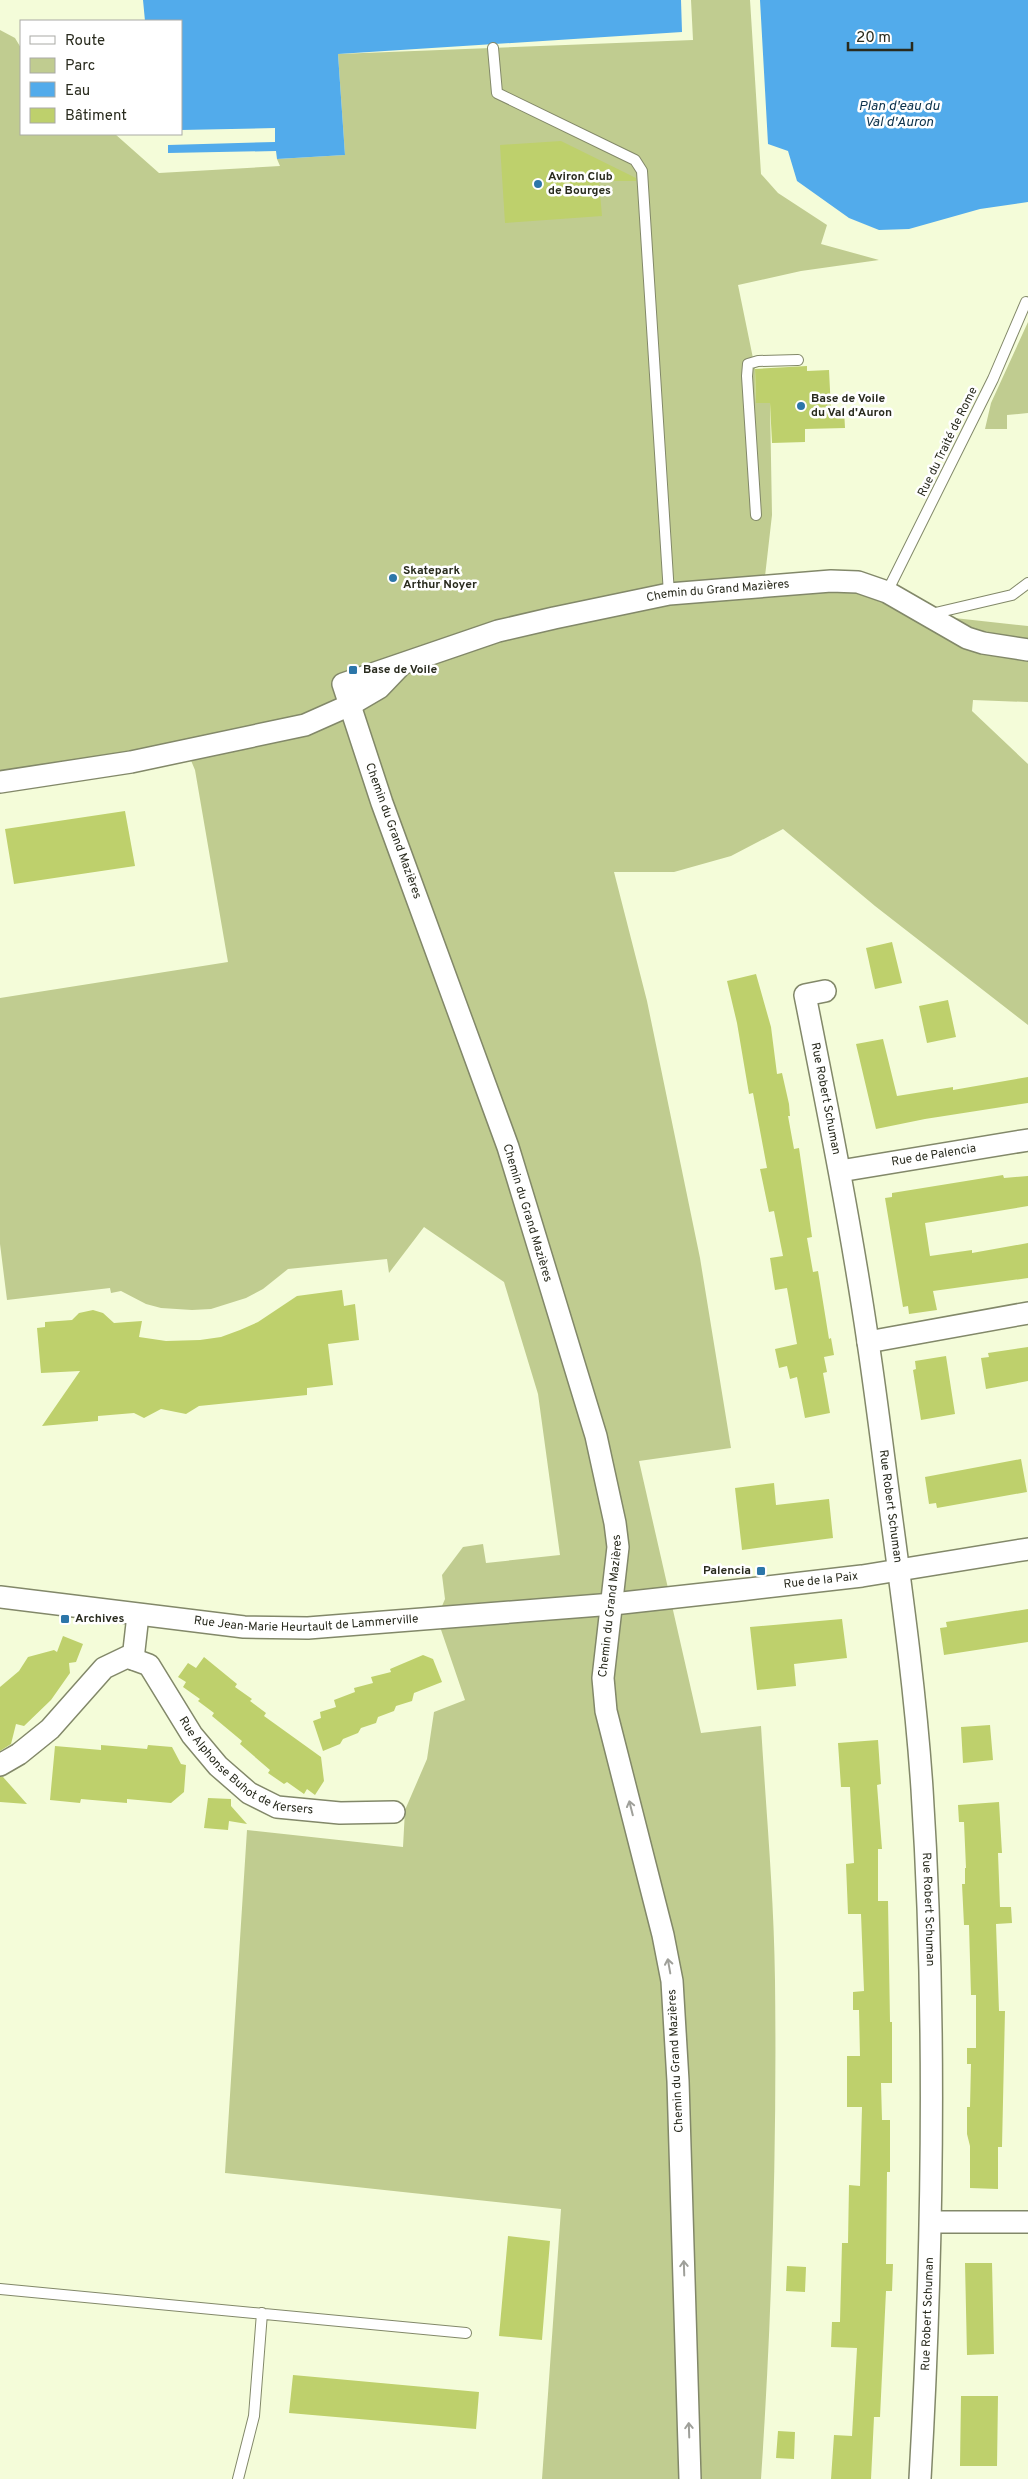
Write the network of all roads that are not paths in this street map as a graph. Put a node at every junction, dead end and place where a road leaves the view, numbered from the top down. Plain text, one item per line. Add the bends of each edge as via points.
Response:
1 (493, 48) dead end
2 (1026, 302) dead end
3 (798, 360) dead end
4 (756, 515) dead end
5 (1028, 584) edge
6 (887, 592) junction
7 (669, 594) junction
8 (927, 615) junction
9 (1028, 650) edge
10 (350, 705) junction
11 (0, 782) edge
12 (825, 991) dead end
13 (1028, 1140) edge
14 (840, 1171) junction
15 (1028, 1313) edge
16 (868, 1342) junction
17 (1028, 1548) edge
18 (899, 1570) junction
19 (0, 1597) edge
20 (613, 1604) junction
21 (138, 1615) junction
22 (132, 1658) junction
23 (0, 1765) edge
24 (394, 1812) dead end
25 (931, 2222) junction
26 (1028, 2222) edge
27 (0, 2289) edge
28 (262, 2313) junction
29 (466, 2333) dead end
30 (238, 2479) edge
31 (690, 2479) edge
32 (920, 2479) edge

1 - 7 lane via 497,93 635,160 642,171
2 - 6 lane, Rue du Traité de Rome via 993,379
3 - 4 lane via 748,364
5 - 8 lane via 1012,595
6 - 7 street, Chemin du Grand Mazières via 858,582 831,581
6 - 8 street, Chemin du Grand Mazières
7 - 10 street, Chemin du Grand Mazières via 498,630 402,665 376,671 343,684
8 - 9 street, Chemin du Grand Mazières via 967,638
10 - 11 street via 305,725 187,751
10 - 20 street, Chemin du Grand Mazières via 382,803 508,1147 596,1436 618,1547
12 - 14 street, Rue Robert Schuman via 805,995
13 - 14 street, Rue de Palencia
14 - 16 street, Rue Robert Schuman
15 - 16 street
16 - 18 street, Rue Robert Schuman
17 - 18 street, Rue de la Paix
18 - 20 street, Rue de la Paix
18 - 25 street, Rue Robert Schuman via 921,1778 929,1925
19 - 21 street, Rue Jean-Marie Heurtault de Lammerville
20 - 21 street, Rue Jean-Marie Heurtault de Lammerville via 308,1628 244,1627
31 -> 20 street, Chemin du Grand Mazières via 676,2022 663,1935 606,1711 603,1678
21 - 22 street
22 - 23 street via 127,1656 104,1668 50,1729
22 - 24 street, Rue Alphonse Buhot de Kersers via 149,1665 192,1735 218,1766 249,1793 277,1807 340,1813
25 - 26 street
25 - 32 street, Rue Robert Schuman
27 - 28 lane
28 - 29 lane
28 - 30 lane via 254,2416

